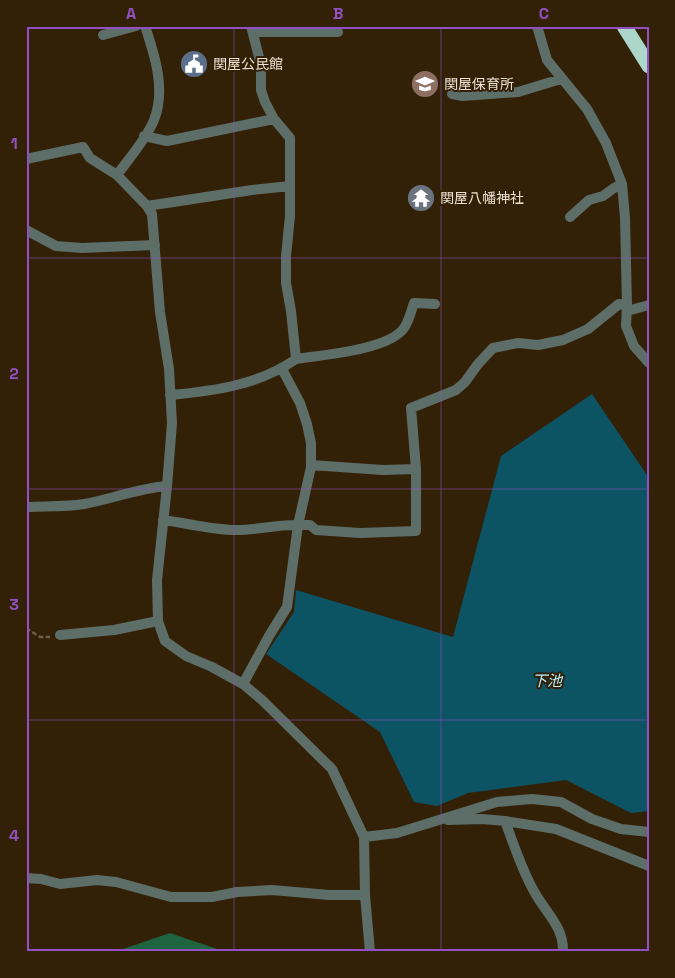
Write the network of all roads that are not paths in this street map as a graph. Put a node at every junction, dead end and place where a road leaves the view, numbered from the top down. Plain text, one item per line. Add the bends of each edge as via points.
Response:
1 (136, 26) edge
2 (145, 26) edge
3 (537, 26) edge
4 (624, 26) edge
5 (252, 29) edge
6 (338, 32) dead end
7 (103, 35) dead end
8 (649, 66) edge
9 (561, 79) junction
10 (452, 94) dead end
11 (274, 119) junction
12 (144, 136) junction
13 (26, 159) edge
14 (117, 175) junction
15 (622, 184) junction
16 (290, 186) junction
17 (147, 206) junction
18 (570, 217) dead end
19 (26, 230) edge
20 (155, 245) junction
21 (435, 304) dead end
22 (649, 305) edge
23 (627, 308) junction
24 (296, 359) junction
25 (649, 363) edge
26 (282, 369) junction
27 (170, 395) junction
28 (311, 465) junction
29 (416, 469) junction
30 (167, 486) junction
31 (26, 507) edge
32 (163, 520) junction
33 (298, 525) junction
34 (158, 621) junction
35 (60, 635) road end
36 (243, 684) junction
37 (436, 820) junction
38 (505, 821) junction
39 (649, 832) edge
40 (364, 837) junction
41 (649, 866) edge
42 (26, 878) edge
43 (365, 895) junction
44 (370, 952) edge
45 (563, 952) edge

1 - 7 street
2 - 12 street via 155,54 160,94 154,121
3 - 9 street via 547,60
4 - 8 highway
5 - 6 street
5 - 11 street via 261,65 261,90
9 - 10 street via 518,92
9 - 15 street via 601,135
11 - 12 street via 167,141
11 - 16 street via 290,138
12 - 14 street
13 - 14 street via 83,146 90,158
14 - 17 street
15 - 18 street via 603,196 589,200
15 - 23 street
16 - 17 street
16 - 24 street via 286,283
17 - 20 street via 152,214
19 - 20 street via 56,246
20 - 27 street
21 - 24 street via 414,302 404,330 392,338 356,350
22 - 23 street
23 - 25 street via 626,326 634,346
23 - 29 street via 619,304 588,329 563,340 493,348 456,390 411,408
24 - 26 street
26 - 27 street via 241,385
26 - 28 street via 307,424
27 - 30 street via 172,423
28 - 29 street
28 - 33 street
29 - 33 street via 416,531 360,534
30 - 31 street via 145,488 84,504
30 - 32 street
32 - 33 street via 231,530
32 - 34 street via 157,580
33 - 36 street via 287,607
34 - 35 street via 114,630
34 - 36 street via 165,641 186,656
36 - 40 street via 332,769
37 - 38 street
37 - 39 street via 497,802 532,799 561,802 592,819 620,829
37 - 40 street via 396,833
38 - 41 street via 556,830
38 - 45 street via 535,894 560,929
40 - 43 street
42 - 43 street via 60,884 97,880 116,882 171,897 212,897 272,890 328,896
43 - 44 street

